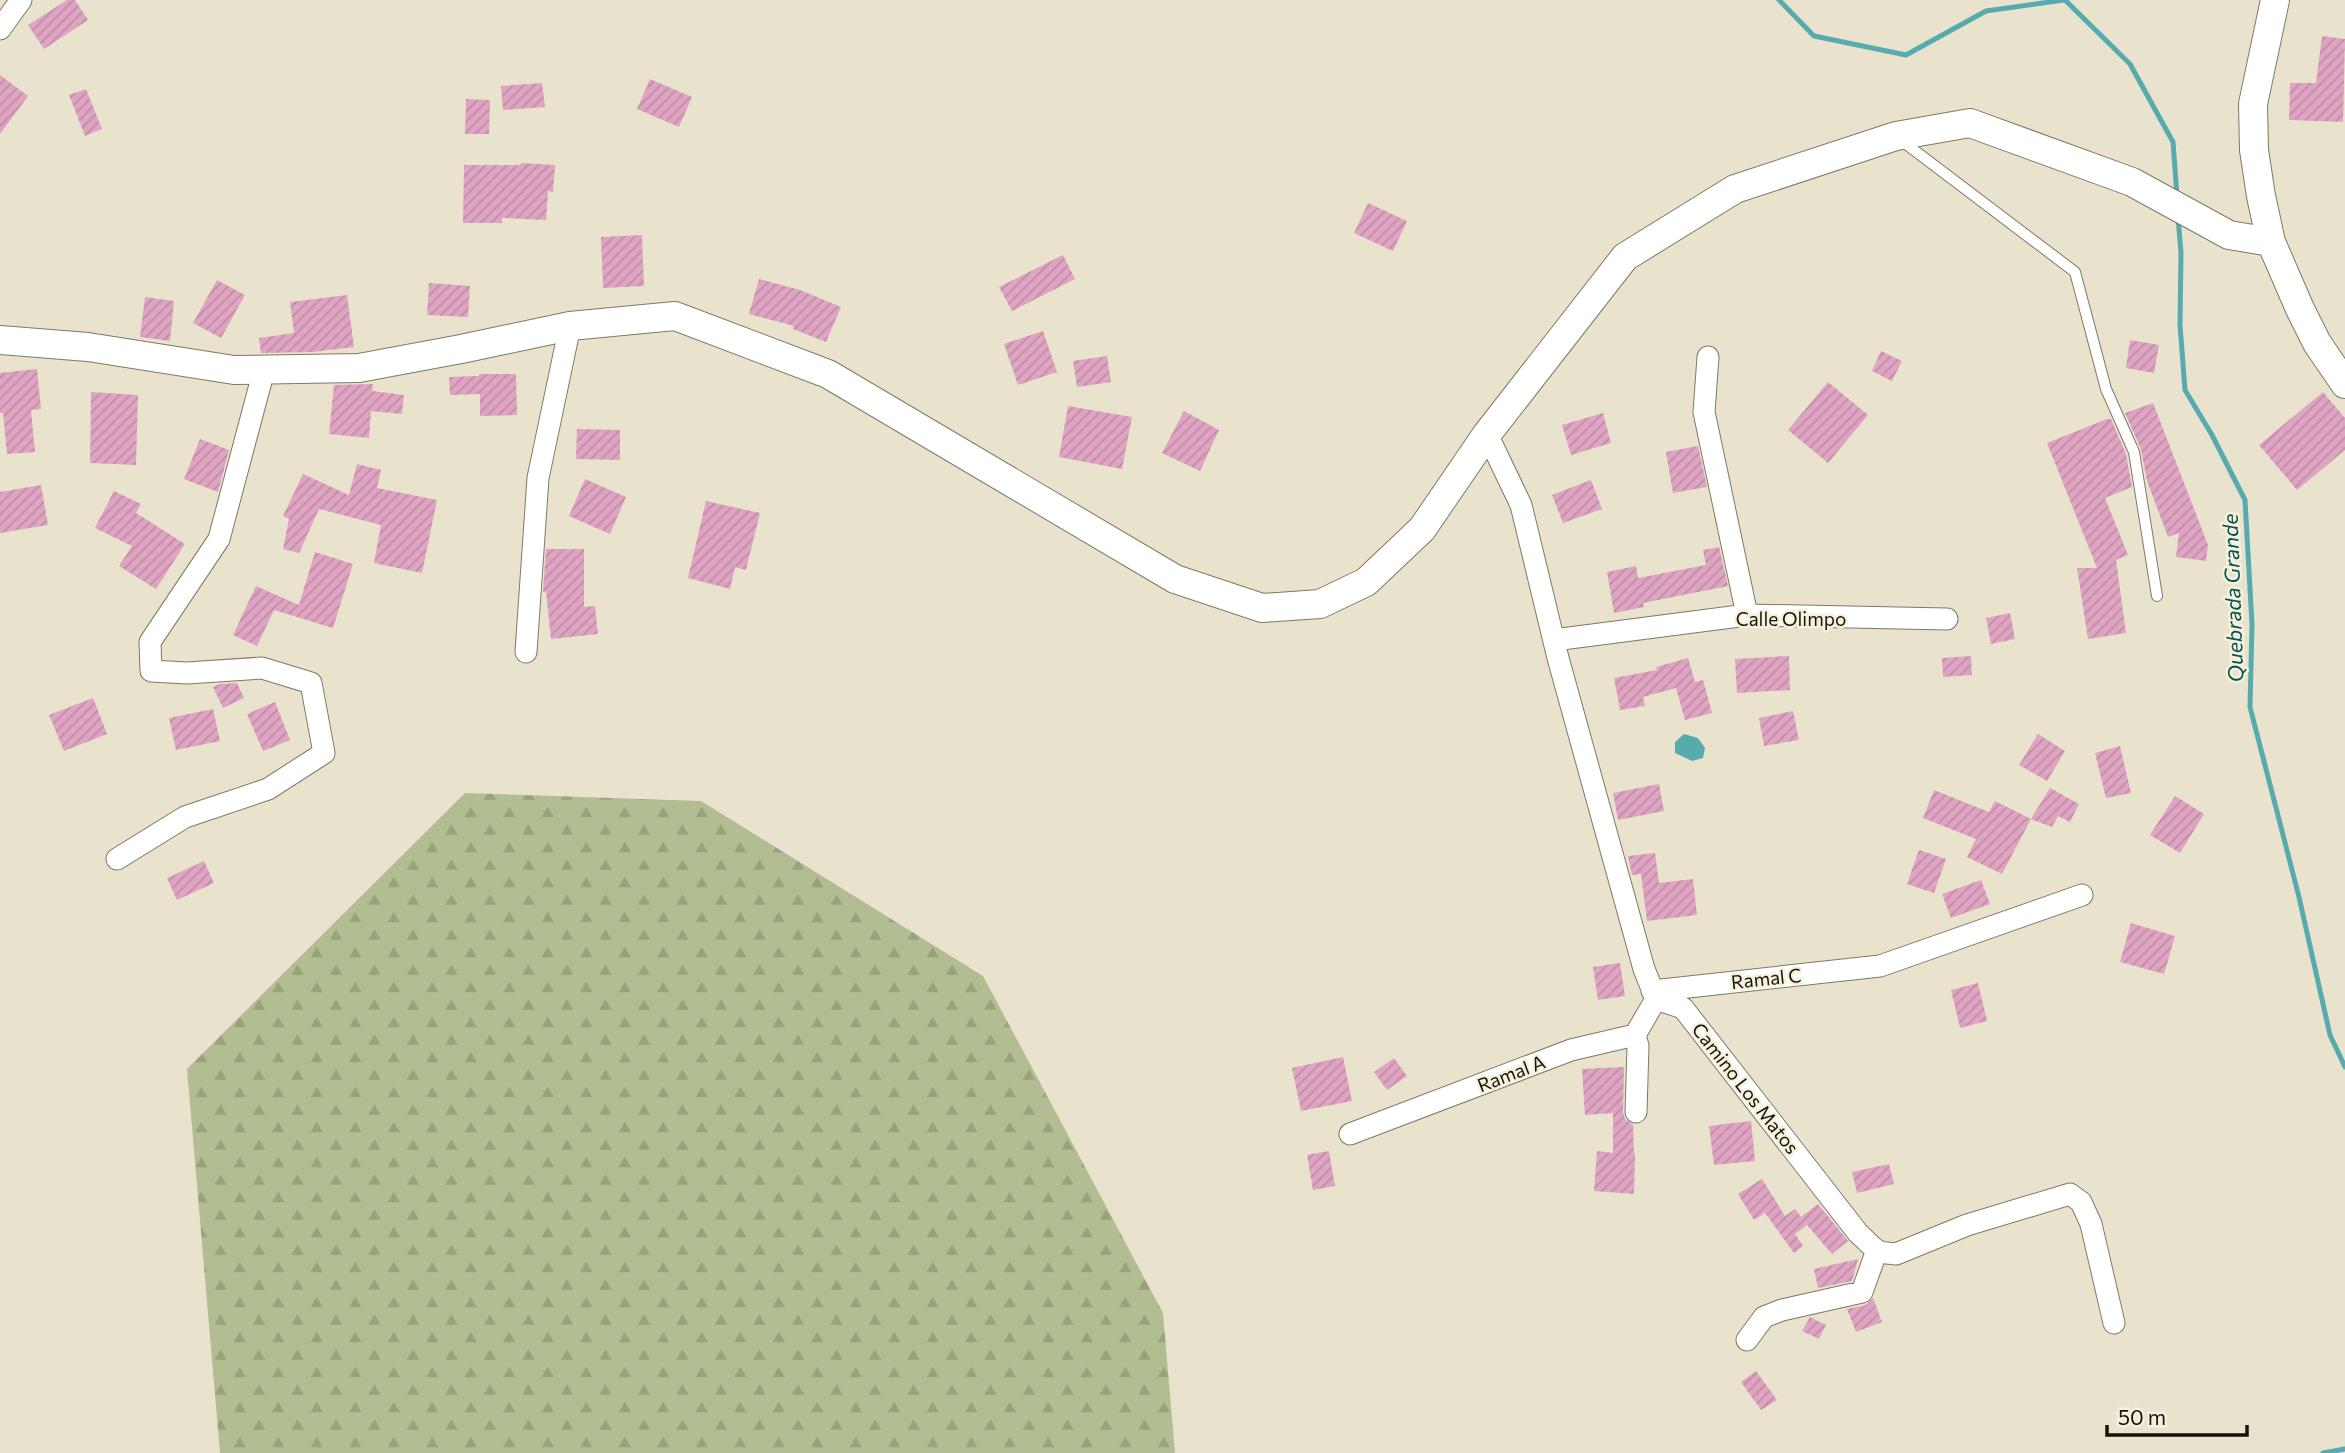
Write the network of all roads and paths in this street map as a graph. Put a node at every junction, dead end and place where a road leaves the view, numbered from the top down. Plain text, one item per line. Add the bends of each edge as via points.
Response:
1 (21, 0) edge
2 (2274, 0) edge
3 (0, 29) edge
4 (1896, 136) junction
5 (2271, 242) junction
6 (570, 326) junction
7 (0, 340) edge
8 (1708, 358) dead end
9 (264, 370) junction
10 (2345, 384) edge
11 (1487, 434) junction
12 (2157, 596) dead end
13 (1747, 615) junction
14 (1947, 619) dead end
15 (1554, 640) junction
16 (526, 652) dead end
17 (117, 859) dead end
18 (2082, 895) dead end
19 (1654, 995) junction
20 (1635, 1035) junction
21 (1636, 1112) dead end
22 (1350, 1134) dead end
23 (1877, 1250) junction
24 (2114, 1324) dead end
25 (1747, 1340) dead end

1 - 3 street
2 - 5 street via 2253,104 2254,150
4 - 5 street via 1970,123 2132,182 2229,235
4 - 11 street via 1735,188 1625,257
4 - 12 lane via 2075,272 2106,389 2134,453
5 - 10 street via 2317,343
6 - 9 street via 359,368
6 - 11 street via 674,316 828,373 1175,579 1262,608 1320,604 1366,582 1422,529
6 - 16 street via 538,478
7 - 9 street
8 - 13 street via 1704,412
9 - 17 street via 219,539 150,642 151,671 262,668 311,683 324,753 268,789 185,817
11 - 15 street via 1521,505
13 - 14 street, Calle Olimpo
13 - 15 street, Calle Olimpo
15 - 19 street
18 - 19 street, Ramal C via 1880,966
19 - 20 street
19 - 23 street, Camino Los Matos via 1683,1009 1858,1233
20 - 21 street
20 - 22 street, Ramal A via 1571,1050
23 - 24 street via 1896,1254 2070,1194 2081,1202 2091,1224
23 - 25 street via 1862,1292 1764,1317

